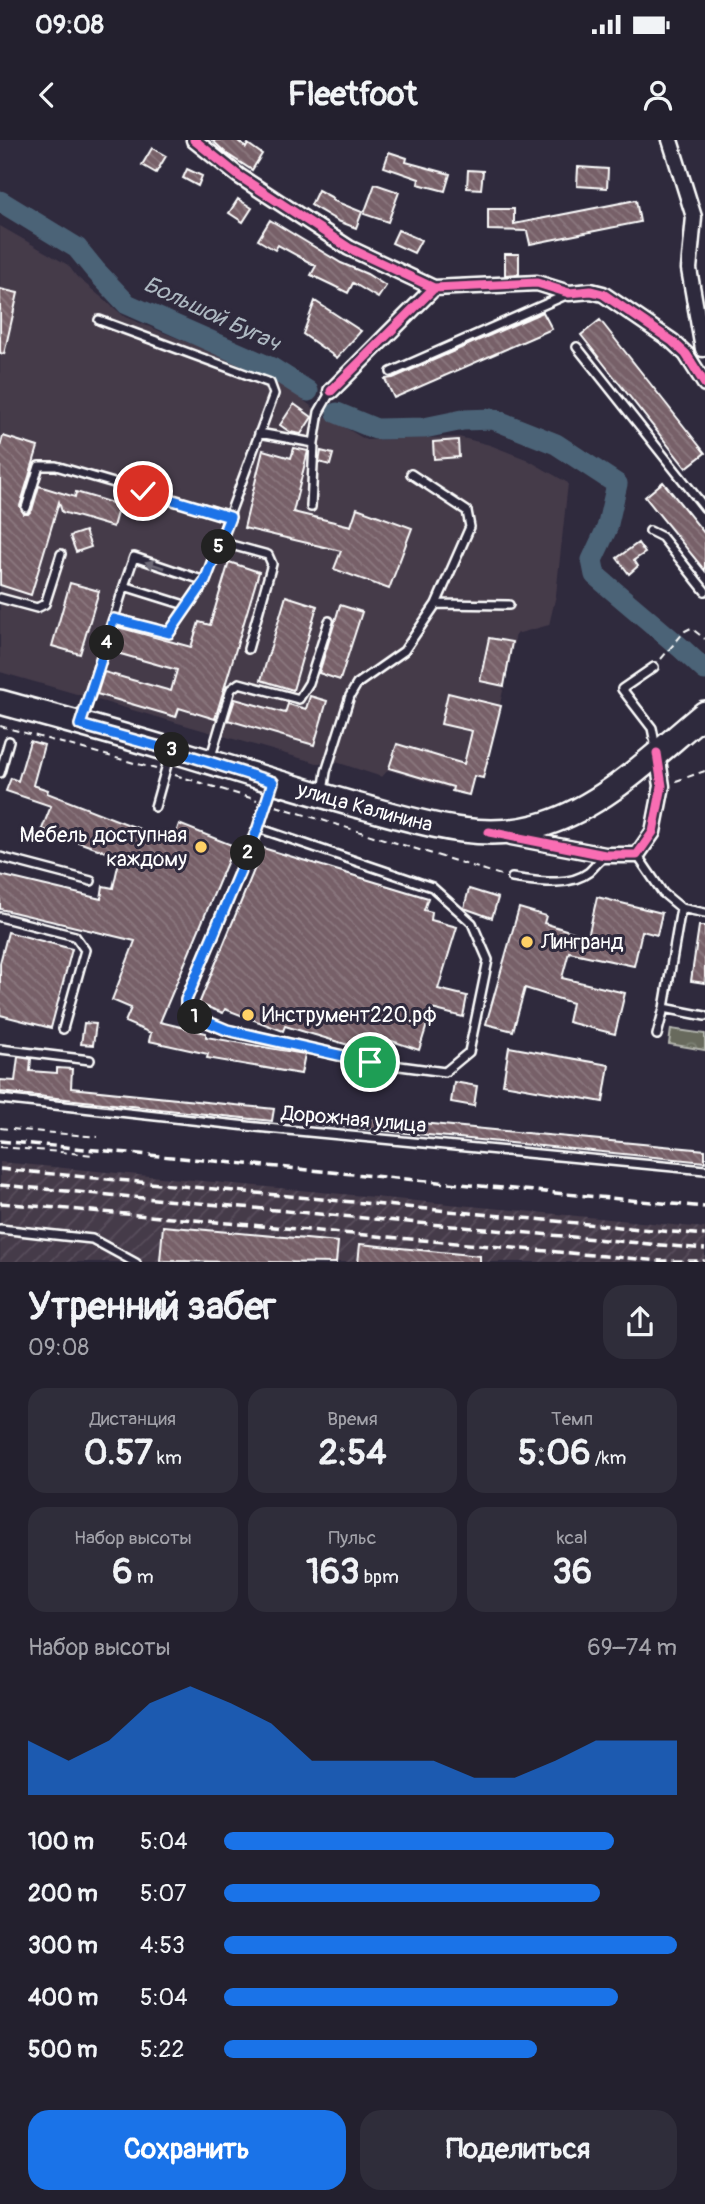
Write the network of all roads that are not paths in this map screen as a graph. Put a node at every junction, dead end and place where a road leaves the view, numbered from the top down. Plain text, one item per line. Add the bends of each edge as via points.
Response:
1 (194, 140) edge
2 (670, 140) edge
3 (433, 288) junction
4 (569, 293) junction
5 (99, 320) dead end
6 (577, 347) dead end
7 (704, 349) edge
8 (686, 354) junction
9 (391, 372) dead end
10 (705, 384) edge
11 (331, 391) joint
12 (259, 433) junction
13 (314, 443) junction
14 (411, 474) dead end
15 (311, 507) dead end
16 (26, 508) dead end
17 (705, 508) edge
18 (230, 517) junction
19 (650, 531) dead end
20 (220, 542) junction
21 (61, 554) dead end
22 (205, 581) junction
23 (124, 586) junction
24 (705, 591) edge
25 (0, 598) edge
26 (436, 604) junction
27 (509, 605) dead end
28 (188, 606) junction
29 (114, 619) junction
30 (329, 621) dead end
31 (248, 649) dead end
32 (654, 667) dead end
33 (0, 702) edge
34 (705, 713) edge
35 (76, 735) junction
36 (9, 741) dead end
37 (171, 750) junction
38 (657, 753) junction
39 (210, 762) junction
40 (0, 773) edge
41 (270, 792) junction
42 (323, 795) junction
43 (155, 807) dead end
44 (258, 828) junction
45 (489, 832) junction
46 (605, 855) junction
47 (636, 855) junction
48 (0, 857) edge
49 (512, 878) road end
50 (91, 881) dead end
51 (681, 908) junction
52 (705, 914) edge
53 (0, 917) edge
54 (664, 1008) junction
55 (705, 1016) edge
56 (63, 1030) dead end
57 (657, 1035) dead end
58 (0, 1049) edge
59 (90, 1060) dead end
60 (0, 1099) edge
61 (705, 1170) edge
62 (0, 1229) edge
63 (136, 1262) edge

1 - 3 street via 239,176 349,248
2 - 7 street via 694,217 689,269
3 - 4 street via 537,283
3 - 11 street
4 - 8 street via 590,291 613,299
4 - 9 lane
5 - 12 lane via 270,383 274,394
6 - 17 lane
7 - 8 street
8 - 10 street
11 - 13 lane via 319,412
12 - 13 lane
12 - 18 lane
13 - 15 lane
14 - 26 lane via 467,511 470,527
16 - 18 lane via 38,466 57,466
18 - 20 lane
19 - 24 lane via 662,537
20 - 22 lane
20 - 31 lane via 268,555 272,564
21 - 25 lane via 45,604 37,608
22 -> 23 lane via 134,557
22 - 28 lane
23 - 28 lane
23 - 29 lane
26 - 27 lane
26 - 42 lane via 404,651 357,684 326,772
28 - 29 lane via 169,633
29 - 35 lane
30 - 39 lane via 309,683 299,699 239,683 231,689
32 - 38 lane via 622,690 652,728
33 - 35 main road, улица Калинина
34 - 38 main road, улица Калинина
35 - 37 main road, улица Калинина
36 - 40 lane
37 - 39 main road, улица Калинина
37 - 43 lane
38 - 45 main road, улица Калинина via 584,808 517,832
38 - 47 street via 662,786 653,832
39 - 41 main road, улица Калинина
41 - 42 main road, улица Калинина
41 - 44 lane
42 - 45 main road, улица Калинина via 446,829
44 - 44 lane via 186,1000 186,1013 227,1030 370,1062 445,1072 470,1052 488,960 472,923 432,887
45 - 46 street
46 - 47 street
46 - 49 lane via 572,880
47 - 51 lane via 663,893
48 - 50 lane
51 - 52 lane
51 - 54 lane
53 - 56 lane via 75,936 85,950
54 - 55 lane
54 - 57 lane
58 - 59 lane
60 - 61 lane, Дорожная улица
62 - 63 lane via 92,1238

